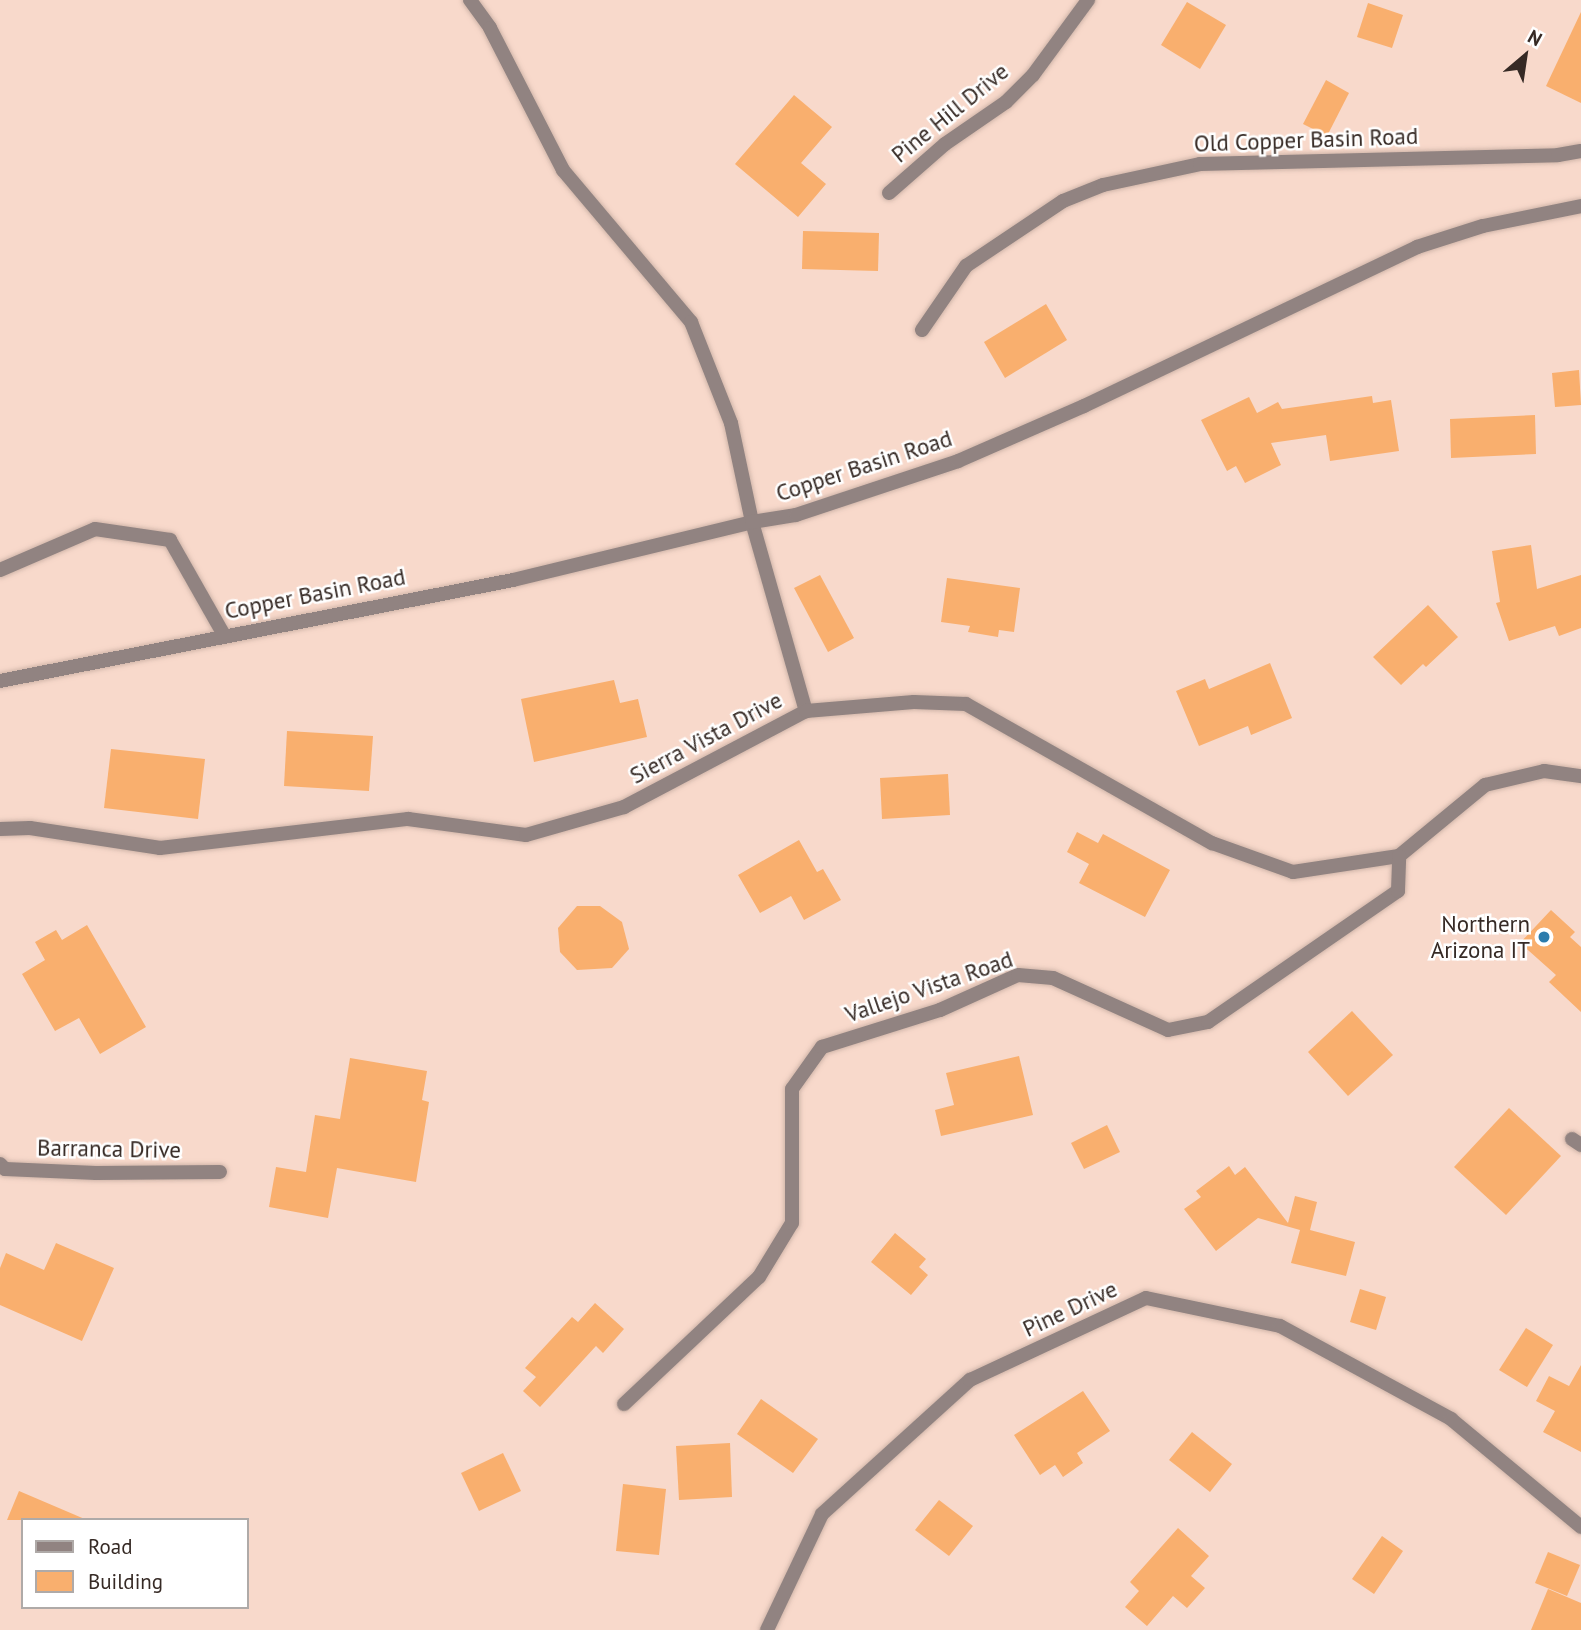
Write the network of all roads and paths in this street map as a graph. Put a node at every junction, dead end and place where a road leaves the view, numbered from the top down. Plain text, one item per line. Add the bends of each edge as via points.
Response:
1 (470, 0) edge
2 (1088, 0) edge
3 (1581, 151) edge
4 (889, 193) dead end
5 (1581, 206) edge
6 (922, 330) dead end
7 (752, 522) junction
8 (0, 570) edge
9 (224, 635) junction
10 (0, 681) edge
11 (806, 712) junction
12 (1581, 776) edge
13 (0, 829) edge
14 (1399, 856) junction
15 (0, 1164) edge
16 (220, 1172) dead end
17 (624, 1404) dead end
18 (1581, 1527) edge
19 (767, 1630) edge

1 - 7 street via 490,28 563,170 691,322 731,423
2 - 4 street, Pine Hill Drive via 1033,75 1006,102 945,144
3 - 6 street, Old Copper Basin Road via 1200,164 1103,186 1063,201 966,266
5 - 7 street, Copper Basin Road via 1448,235 958,461 796,515
7 - 9 street, Copper Basin Road via 513,580
7 - 11 street
8 - 9 street via 95,529 170,540
9 - 10 street, Copper Basin Road
11 - 13 street, Sierra Vista Drive via 624,807 526,835 408,819 160,848 30,828
11 - 14 street, Sierra Vista Drive via 914,702 966,704 1212,843 1293,872
12 - 14 street via 1544,771 1485,785
14 - 17 street, Vallejo Vista Road via 1398,891 1208,1022 1168,1030 1053,978 1018,975 940,1010 822,1047 792,1089 792,1223 759,1277
15 - 16 street, Barranca Drive via 5,1169 96,1174
18 - 19 street, Pine Drive via 1451,1419 1280,1326 1146,1298 970,1380 822,1514

